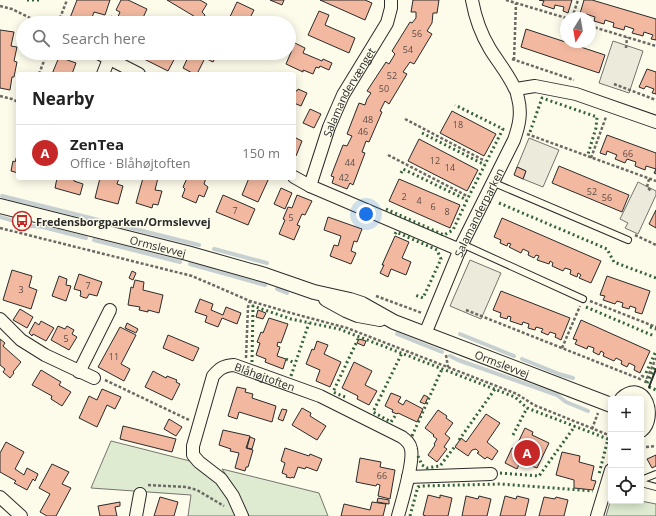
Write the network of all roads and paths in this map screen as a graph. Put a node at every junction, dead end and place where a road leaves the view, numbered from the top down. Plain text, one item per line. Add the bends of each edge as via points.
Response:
1 (67, 0) edge
2 (392, 0) edge
3 (472, 0) edge
4 (506, 0) edge
5 (578, 0) edge
6 (516, 3) junction
7 (0, 6) edge
8 (574, 12) edge
9 (26, 16) edge
10 (61, 16) edge
11 (560, 16) edge
12 (596, 28) edge
13 (627, 37) junction
14 (656, 46) edge
15 (626, 48) dead end
16 (495, 57) junction
17 (44, 60) edge
18 (109, 60) edge
19 (111, 60) edge
20 (514, 60) junction
21 (40, 72) edge
22 (104, 72) edge
23 (135, 72) edge
24 (574, 80) dead end
25 (614, 84) dead end
26 (516, 90) junction
27 (0, 96) edge
28 (656, 100) edge
29 (16, 101) edge
30 (608, 105) junction
31 (405, 119) dead end
32 (656, 122) edge
33 (518, 130) junction
34 (546, 141) junction
35 (544, 145) dead end
36 (388, 155) dead end
37 (591, 158) junction
38 (485, 161) dead end
39 (296, 178) edge
40 (649, 179) junction
41 (656, 181) edge
42 (492, 182) junction
43 (310, 186) junction
44 (651, 191) dead end
45 (467, 196) dead end
46 (0, 206) edge
47 (0, 228) edge
48 (631, 233) dead end
49 (628, 240) dead end
50 (656, 245) edge
51 (461, 247) junction
52 (583, 299) junction
53 (250, 300) junction
54 (110, 310) dead end
55 (466, 310) dead end
56 (0, 319) edge
57 (656, 327) edge
58 (425, 334) junction
59 (562, 348) junction
60 (244, 368) junction
61 (79, 372) junction
62 (94, 378) joint
63 (647, 378) dead end
64 (626, 396) edge
65 (608, 404) edge
66 (654, 421) edge
67 (199, 425) junction
68 (644, 428) edge
69 (608, 435) edge
70 (656, 446) edge
71 (644, 447) edge
72 (491, 474) dead end
73 (656, 474) edge
74 (408, 477) junction
75 (644, 480) edge
76 (608, 481) edge
77 (644, 483) edge
78 (656, 486) edge
79 (140, 494) joint
80 (0, 497) edge
81 (228, 509) dead end
82 (21, 516) edge
83 (136, 516) edge
84 (242, 516) edge
85 (398, 516) edge
86 (597, 516) edge

1 - 10 path
2 - 43 street, Salamandervænget via 387,23 343,95 329,126
3 - 16 street, Salamanderparken via 480,29
4 - 6 path
5 - 8 path
6 - 11 path
6 - 20 path
7 - 9 path
12 - 13 path
13 - 14 path
13 - 15 path
16 - 20 path via 500,55
16 - 26 street, Salamanderparken
17 - 21 path
18 - 22 street
19 - 23 street
20 - 24 path
25 - 28 path
26 - 30 street via 535,86 576,94
26 - 33 street, Salamanderparken via 520,105
27 - 29 path
30 - 32 street
30 - 37 path via 607,116
31 - 38 path
33 - 34 path
33 - 42 street, Salamanderparken
34 - 35 path
34 - 37 path
36 - 45 path
37 - 40 path
39 - 43 street
40 - 41 path
40 - 44 path via 647,187
42 - 49 lane
42 - 51 street, Salamanderparken
43 - 51 street
46 - 58 street, Ormslevvej via 265,275 314,292 358,315 394,322
47 - 53 path via 192,276
48 - 50 path
51 - 52 lane
51 - 58 street, Salamanderparken
52 - 57 path
52 - 59 path
53 - 60 path
53 - 69 path via 354,330 517,394 534,405
54 - 61 street
55 - 59 path
56 - 61 street via 21,340
58 - 65 street, Ormslevvej
59 - 63 path via 640,379 642,376
60 - 67 street, Blåhøjtoften via 225,366 213,376
60 - 74 street, Blåhøjtoften via 320,396 402,437 409,442 411,448
61 - 62 street
62 - 67 path via 98,376
64 - 66 street via 634,393 649,399 654,409
66 - 68 street
67 - 84 street, Blåhøjtoften via 193,446 194,455 221,480 233,496
70 - 71 path
72 - 74 street
73 - 75 lane
74 - 85 street, Blåhøjtoften
76 - 86 street
77 - 78 lane
79 - 81 path via 143,485 186,487 197,490
79 - 83 street
80 - 82 street

